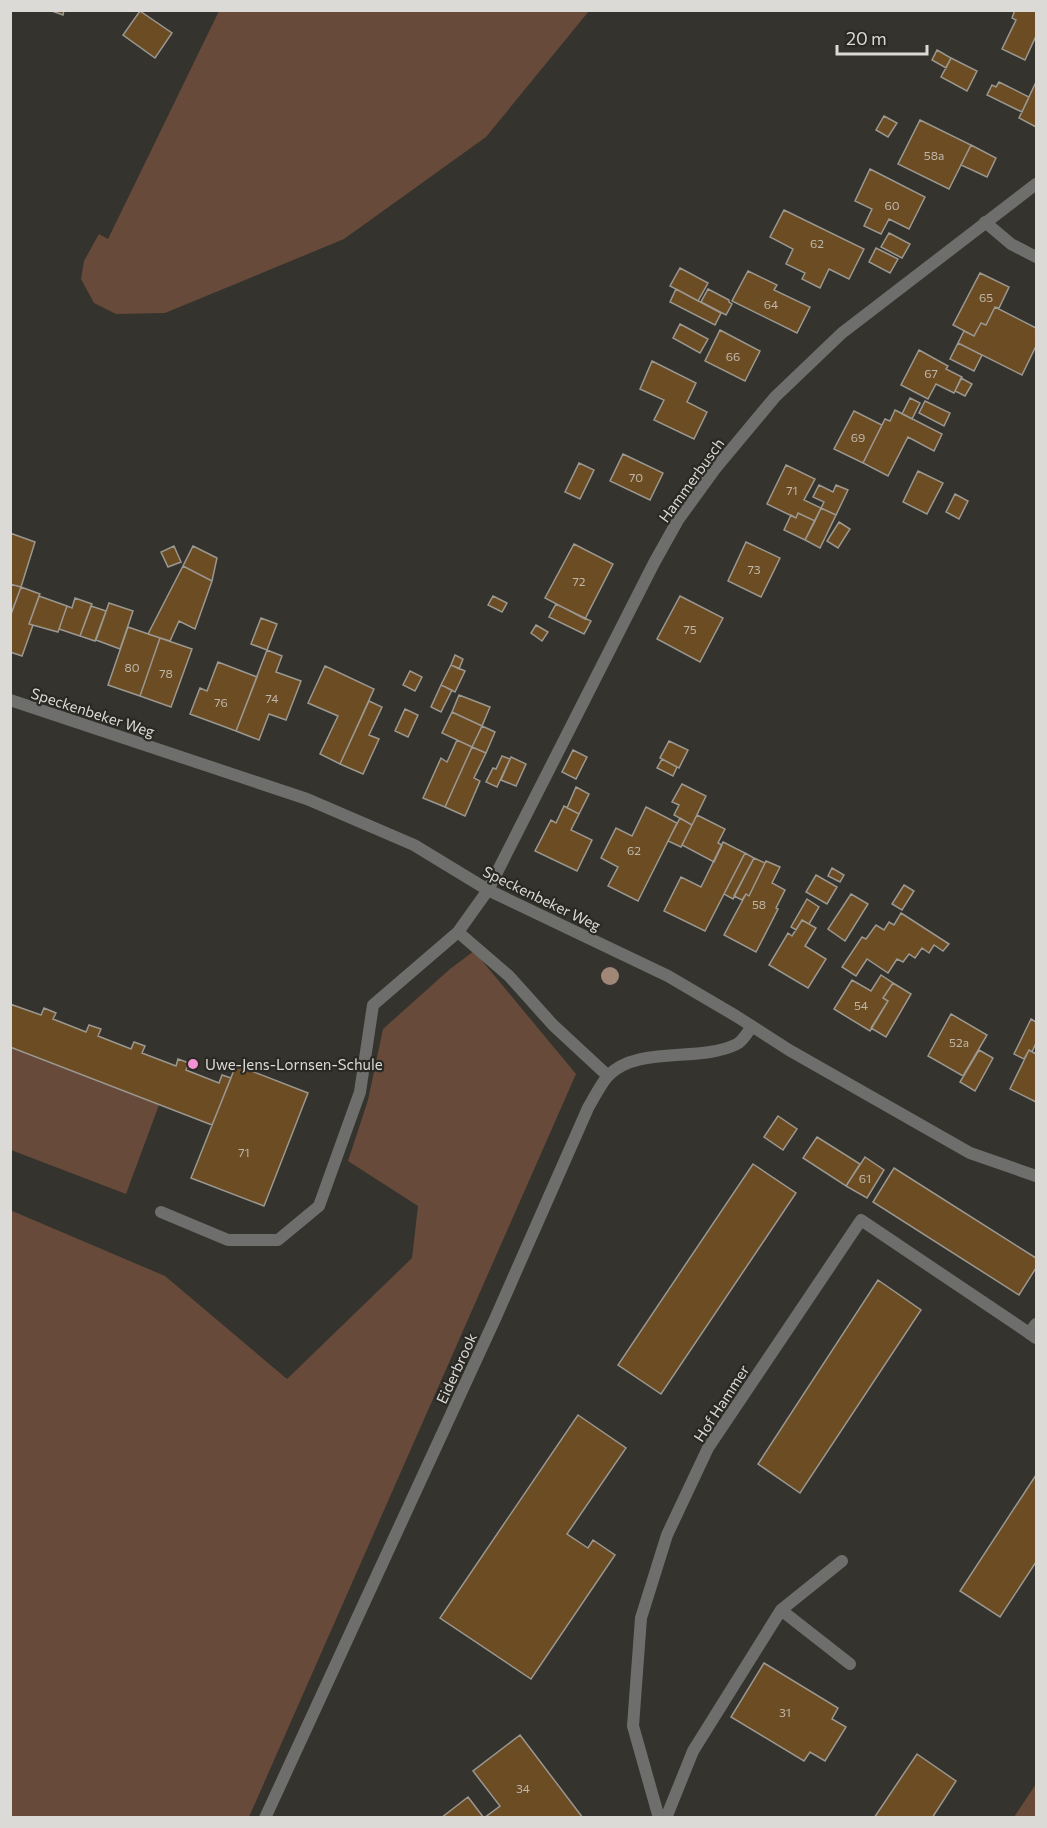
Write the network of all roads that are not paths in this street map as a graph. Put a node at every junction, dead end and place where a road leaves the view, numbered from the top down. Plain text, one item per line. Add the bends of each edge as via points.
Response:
1 (1036, 184) edge
2 (985, 222) junction
3 (1036, 257) edge
4 (10, 700) edge
5 (488, 890) junction
6 (459, 932) junction
7 (752, 1026) junction
8 (608, 1076) junction
9 (1036, 1176) edge
10 (161, 1212) dead end
11 (1034, 1332) edge
12 (842, 1561) dead end
13 (782, 1610) junction
14 (850, 1664) dead end
15 (265, 1818) edge
16 (659, 1818) edge
17 (666, 1818) edge

1 - 2 street, Hammerbusch
2 - 3 street via 1011,244
2 - 5 street, Hammerbusch via 842,333 775,397 715,469 678,520 654,563
4 - 5 street, Speckenbeker Weg via 307,799 414,845
5 - 6 street, Hammerbusch
5 - 7 street, Speckenbeker Weg via 668,976
6 - 8 street via 509,976 553,1025
6 - 10 street, Hammerbusch via 373,1005 360,1092 319,1206 278,1240 228,1240
7 - 8 street, Eiderbrook via 740,1043 717,1051 643,1059
7 - 9 street, Speckenbeker Weg via 970,1153
8 - 15 street, Eiderbrook via 588,1108
11 - 16 street, Hof Hammer via 861,1220 708,1448 667,1535 641,1618 633,1726
12 - 13 street
13 - 14 street
13 - 17 street via 693,1751

